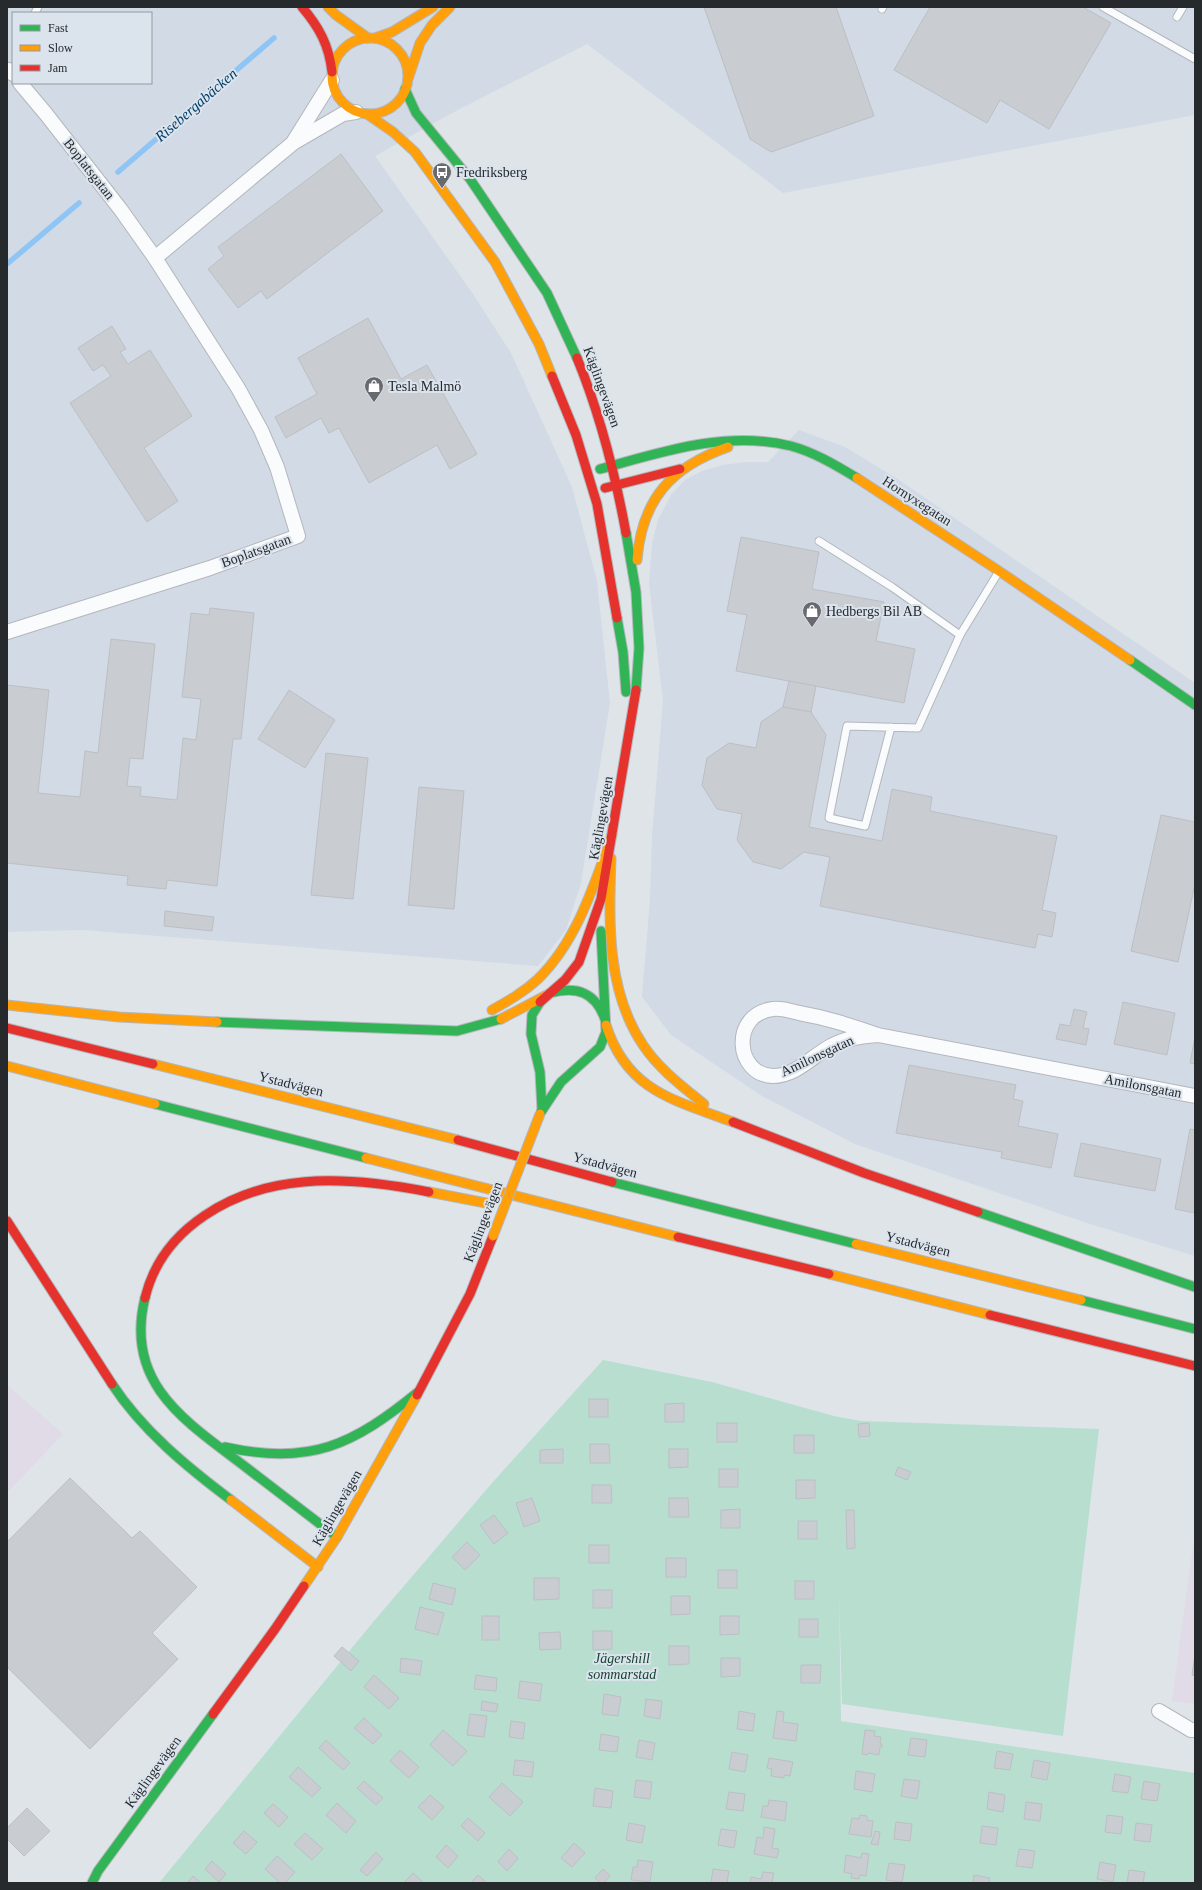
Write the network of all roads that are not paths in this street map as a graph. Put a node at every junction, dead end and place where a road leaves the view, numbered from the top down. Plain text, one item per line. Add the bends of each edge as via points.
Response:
1 (302, 7) edge
2 (328, 7) edge
3 (433, 7) edge
4 (450, 7) edge
5 (1103, 7) edge
6 (1183, 7) edge
7 (1177, 17) dead end
8 (371, 38) junction
9 (1195, 59) edge
10 (332, 76) junction
11 (408, 79) junction
12 (21, 84) edge
13 (406, 89) junction
14 (362, 113) junction
15 (293, 143) junction
16 (156, 258) junction
17 (751, 440) junction
18 (612, 466) junction
19 (688, 468) junction
20 (587, 472) junction
21 (617, 485) junction
22 (593, 491) junction
23 (819, 541) dead end
24 (999, 571) junction
25 (636, 592) junction
26 (7, 632) edge
27 (960, 635) junction
28 (1195, 705) edge
29 (891, 727) junction
30 (629, 742) junction
31 (612, 835) junction
32 (601, 899) junction
33 (549, 994) junction
34 (7, 1005) edge
35 (606, 1023) junction
36 (7, 1028) edge
37 (387, 1028) junction
38 (878, 1035) junction
39 (7, 1066) edge
40 (1195, 1096) edge
41 (541, 1112) junction
42 (718, 1115) junction
43 (514, 1209) dead end
44 (7, 1221) edge
45 (612, 1230) dead end
46 (654, 1231) junction
47 (1195, 1287) edge
48 (1195, 1329) edge
49 (1195, 1366) edge
50 (418, 1392) junction
51 (218, 1445) junction
52 (337, 1537) junction
53 (318, 1567) junction
54 (1159, 1711) dead end
55 (1195, 1730) edge
56 (92, 1883) edge

1 - 10 main road via 320,28 326,40
2 - 8 main road
3 - 8 main road via 392,32
4 - 11 main road via 432,25 420,43
5 - 9 lane
6 - 7 lane
8 - 10 main road via 354,42 342,51 336,59
8 - 11 main road via 396,48 403,57
10 - 14 main road via 339,98 347,106
10 - 15 street
11 - 13 main road
12 - 16 street, Boplatsgatan
13 - 14 main road via 398,102 387,110
13 - 18 main road, Käglingevägen via 416,114 470,179 547,293 588,385
14 - 15 street via 342,114
14 - 20 main road, Käglingevägen via 393,132 415,152 495,262 539,344 573,428
15 - 16 street
16 - 26 street, Boplatsgatan via 238,388 261,430 278,467 298,536 210,568
17 - 18 main road, Hornyxegatan via 698,444
17 - 19 main road via 707,455
17 - 24 main road, Hornyxegatan via 793,447 839,467
18 - 20 main road, Hornyxegatan
18 - 21 main road, Käglingevägen
19 - 21 main road
19 - 25 main road via 655,497 638,548
20 - 22 main road, Käglingevägen
21 - 22 main road
21 - 25 main road, Käglingevägen
22 - 30 main road, Käglingevägen via 623,652
23 - 27 lane via 892,587
24 - 27 lane
24 - 28 main road, Hornyxegatan
25 - 30 main road, Käglingevägen via 639,648
27 - 29 lane via 918,728
29 - 29 lane via 847,726 829,818 865,826
30 - 31 main road, Käglingevägen
31 - 32 main road, Käglingevägen
31 - 37 main road via 592,893 572,934 558,956 534,981 507,1002 467,1019
31 - 42 main road via 610,936 612,963 622,1004 636,1033 660,1066
32 - 33 main road, Käglingevägen via 579,962 571,974
32 - 35 main road, Käglingevägen
33 - 35 main road via 567,990 583,992 600,1006
33 - 37 main road via 501,1020 457,1032
33 - 41 main road, Käglingevägen via 536,1008 531,1024 540,1072
34 - 37 main road via 144,1019
35 - 41 main road, Käglingevägen via 606,1032 600,1046 561,1082
35 - 42 main road via 620,1059 633,1074 661,1093
36 - 48 main road, Ystadvägen via 413,1128 636,1188
38 - 38 street, Amilonsgatan via 834,1020 779,1009 764,1011 751,1019 742,1039 750,1064 763,1074 772,1076 790,1072 844,1040
38 - 40 street, Amilonsgatan
39 - 46 main road
41 - 50 main road, Käglingevägen, bridge via 470,1294
42 - 47 main road via 907,1188
43 - 51 main road via 405,1187 346,1181 299,1182 232,1198 210,1210 178,1234 153,1273 146,1294 141,1332 144,1355 151,1377 163,1397 175,1411
44 - 53 main road via 122,1400 190,1469
45 - 46 main road
46 - 49 main road
50 - 51 main road via 372,1427 325,1449 299,1455 272,1455 243,1452
50 - 52 main road, Käglingevägen
51 - 52 main road
52 - 53 main road, Käglingevägen
53 - 56 main road, Käglingevägen via 276,1629 98,1871
54 - 55 street

